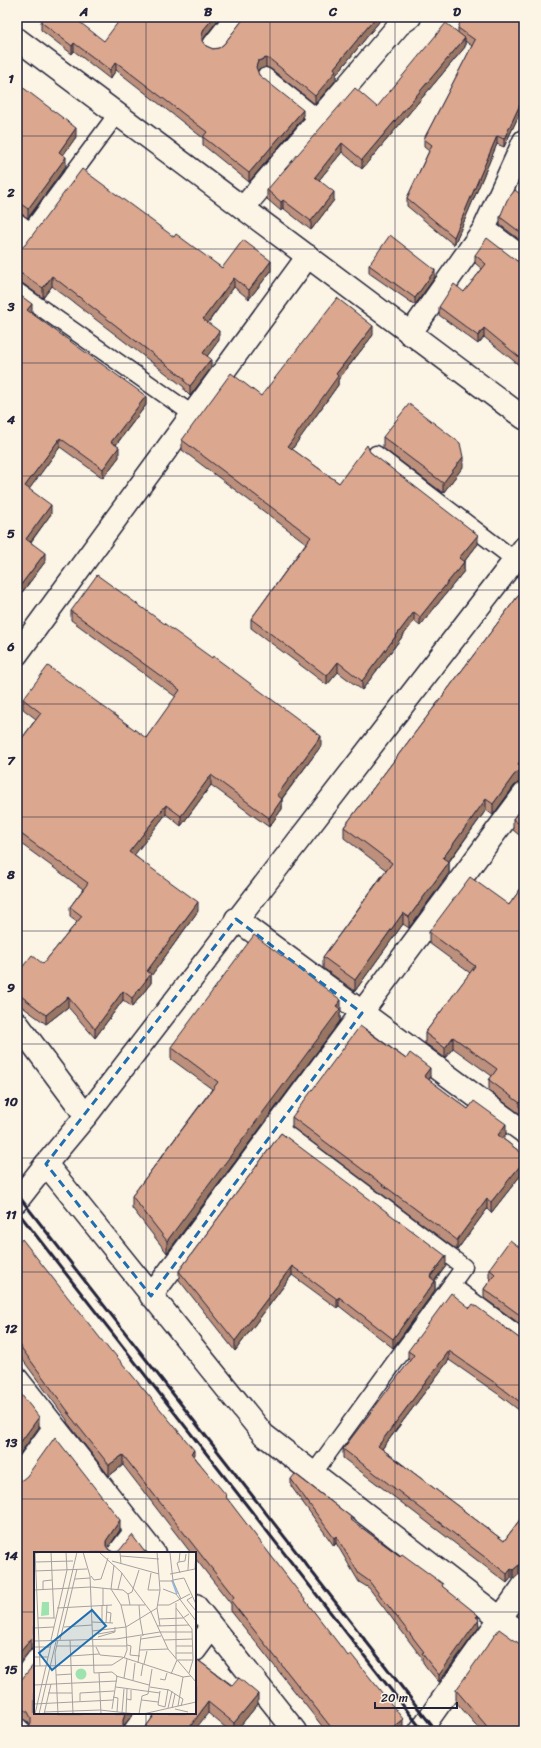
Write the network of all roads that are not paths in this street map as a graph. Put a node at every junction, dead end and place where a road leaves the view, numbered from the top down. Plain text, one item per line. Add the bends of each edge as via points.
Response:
1 (236, 17) edge
2 (400, 20) edge
3 (17, 39) edge
4 (214, 45) dead end
5 (265, 76) dead end
6 (117, 114) junction
7 (319, 119) junction
8 (524, 141) edge
9 (243, 208) junction
10 (17, 221) edge
11 (484, 229) junction
12 (30, 231) junction
13 (17, 249) edge
14 (308, 256) junction
15 (524, 258) edge
16 (17, 292) edge
17 (410, 334) junction
18 (192, 414) junction
19 (524, 418) edge
20 (376, 454) dead end
21 (519, 554) edge
22 (17, 654) edge
23 (524, 794) edge
24 (236, 919) junction
25 (362, 1013) junction
26 (17, 1023) edge
27 (86, 1116) junction
28 (277, 1127) junction
29 (524, 1132) edge
30 (46, 1164) junction
31 (17, 1201) edge
32 (451, 1285) junction
33 (151, 1296) junction
34 (524, 1339) edge
35 (17, 1379) edge
36 (54, 1428) junction
37 (313, 1474) junction
38 (17, 1479) edge
39 (134, 1528) junction
40 (116, 1552) edge
41 (153, 1552) edge
42 (524, 1585) edge
43 (196, 1606) edge
44 (500, 1618) junction
45 (212, 1627) junction
46 (524, 1635) edge
47 (196, 1649) edge
48 (34, 1659) edge
49 (17, 1682) edge
50 (147, 1714) edge
51 (17, 1729) edge
52 (20, 1731) edge
53 (135, 1731) edge
54 (295, 1731) edge
55 (420, 1731) edge

1 - 4 street
2 - 7 street
3 - 6 street
5 - 7 lane
6 - 9 street
6 - 12 lane
7 - 9 street
8 - 11 street
9 - 14 street
10 - 12 lane
11 - 15 street
11 - 17 street
12 - 13 lane
14 - 17 street
14 - 18 street
16 - 18 lane
17 - 19 street
18 - 22 street
20 - 21 lane
21 - 24 street
23 - 25 street
24 - 25 street
24 - 27 street
25 - 28 street
25 - 29 street
26 - 27 street
27 - 30 street
28 - 32 lane via 464,1267
28 - 33 street
30 - 31 street
30 - 33 street
32 - 34 lane
32 - 37 lane
33 - 37 street via 264,1435
35 - 36 street
36 - 38 street
36 - 39 street
37 - 44 street
39 - 40 lane
39 - 41 street
42 - 44 street
43 - 45 street
44 - 46 street
44 - 55 street
45 - 47 street
45 - 54 street
48 - 49 lane
50 - 53 street
51 - 52 street

